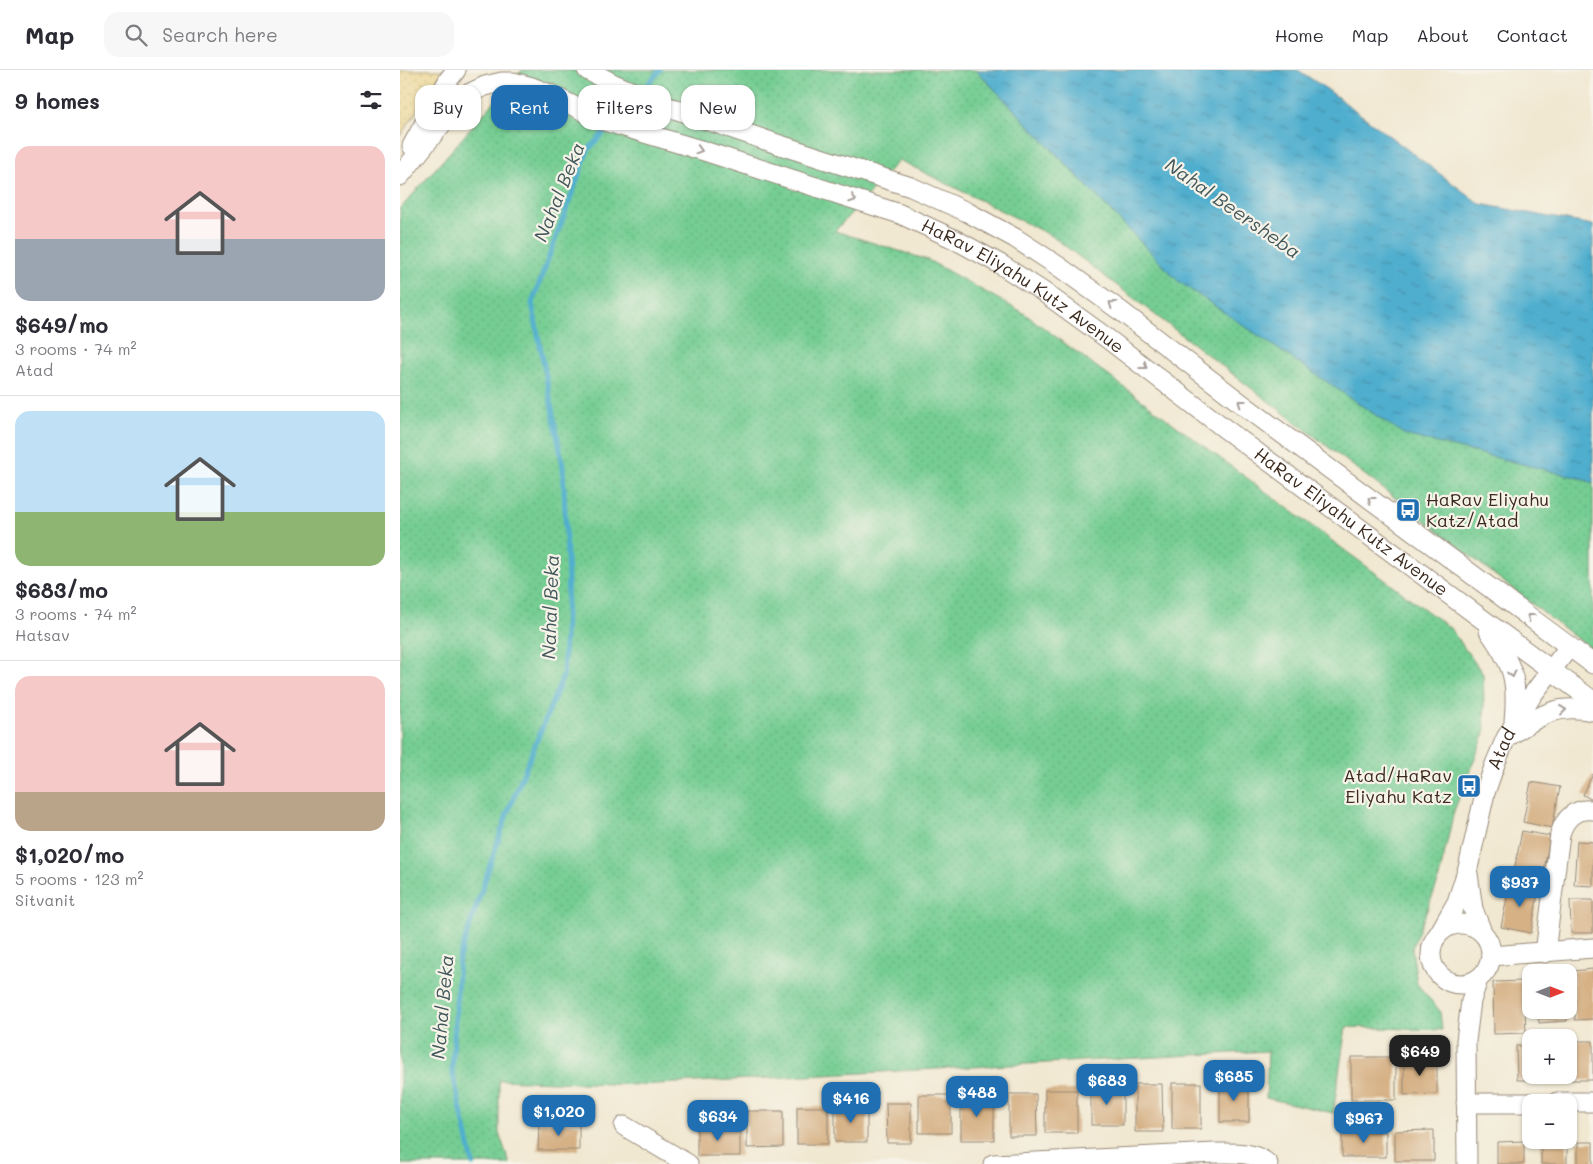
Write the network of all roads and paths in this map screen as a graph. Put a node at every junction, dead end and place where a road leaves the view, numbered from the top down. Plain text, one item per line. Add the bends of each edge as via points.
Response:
1 (456, 70) edge
2 (587, 70) edge
3 (400, 167) edge
4 (400, 176) edge
5 (1480, 617) junction
6 (1569, 646) junction
7 (1593, 664) edge
8 (1552, 671) junction
9 (1593, 701) edge
10 (1593, 711) edge
11 (1510, 732) junction
12 (1593, 810) edge
13 (1468, 868) junction
14 (1440, 932) junction
15 (1482, 932) junction
16 (1593, 948) edge
17 (1545, 953) junction
18 (1491, 956) junction
19 (1443, 979) junction
20 (1478, 979) junction
21 (1466, 1041) junction
22 (1522, 1102) edge
23 (1577, 1102) edge
24 (1593, 1102) edge
25 (1466, 1103) junction
26 (624, 1126) dead end
27 (688, 1164) edge
28 (993, 1164) edge
29 (1268, 1164) edge
30 (1466, 1164) edge

1 - 3 street
6 -> 2 street, HaRav Eliyahu Kutz Avenue via 1122,312 1015,238 911,187 678,110
4 -> 5 street, HaRav Eliyahu Kutz Avenue via 470,93 485,86 513,82 532,87 601,120 900,214 954,239 1042,291
5 - 8 street, HaRav Eliyahu Kutz Avenue
5 -> 11 street via 1512,671 1516,698
6 - 7 street, HaRav Eliyahu Kutz Avenue
6 - 8 street, Atad
8 - 9 street, HaRav Eliyahu Kutz Avenue
8 - 11 street, Atad via 1533,694
11 -> 10 street via 1543,714 1562,709
11 - 13 street, Atad via 1484,794
12 - 17 street via 1581,810 1568,817 1563,825
13 - 14 street, Atad via 1456,902
13 - 15 street, Atad via 1473,909
14 - 15 street via 1459,924 1473,926
14 - 19 street via 1433,944 1431,958
15 - 18 street via 1491,947
16 - 17 street
17 - 18 street
18 - 20 street via 1485,973
19 - 20 street via 1461,984
19 - 21 street via 1459,1003
20 - 21 street via 1471,1001
21 - 25 street
22 - 25 street
23 - 24 street
25 - 30 street
26 - 27 street
28 - 29 street via 1215,1153 1245,1153

